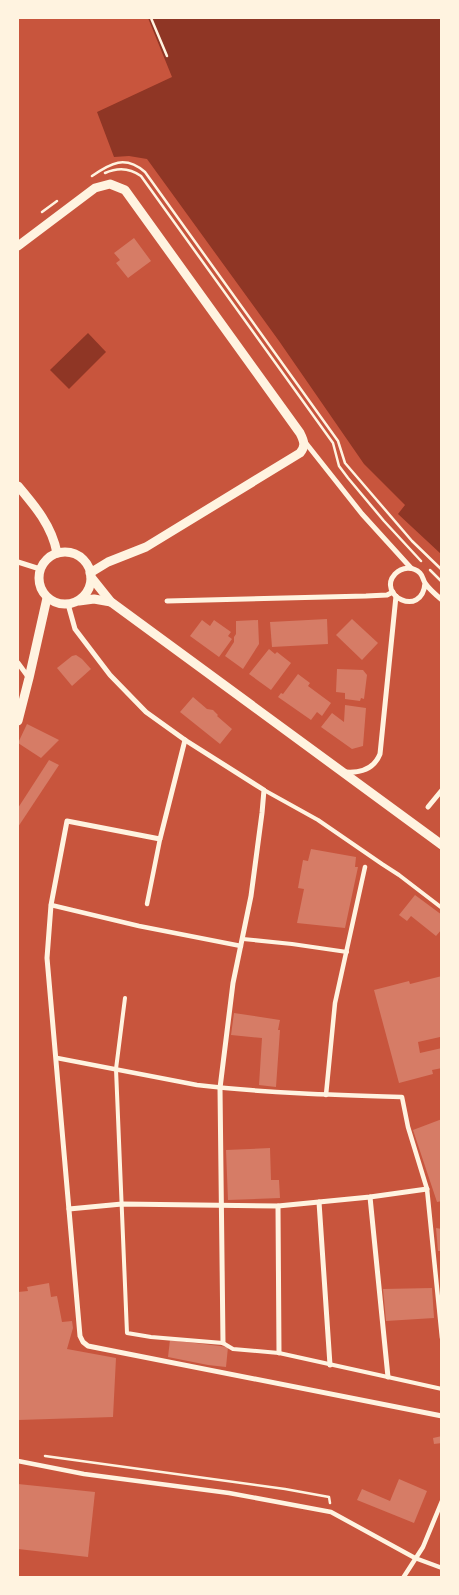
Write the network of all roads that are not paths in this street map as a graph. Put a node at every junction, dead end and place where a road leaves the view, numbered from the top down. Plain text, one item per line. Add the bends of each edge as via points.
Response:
1 (18, 246) edge
2 (304, 440) junction
3 (18, 486) edge
4 (57, 553) junction
5 (18, 562) edge
6 (411, 568) junction
7 (40, 569) junction
8 (91, 575) junction
9 (425, 583) junction
10 (394, 594) junction
11 (47, 598) junction
12 (442, 600) edge
13 (167, 601) dead end
14 (112, 602) junction
15 (72, 603) junction
16 (18, 663) edge
17 (29, 678) junction
18 (18, 721) edge
19 (185, 740) junction
20 (342, 772) junction
21 (264, 790) junction
22 (442, 790) edge
23 (428, 807) dead end
24 (160, 839) junction
25 (442, 845) edge
26 (365, 867) dead end
27 (147, 904) dead end
28 (51, 905) junction
29 (442, 908) edge
30 (243, 939) junction
31 (241, 946) junction
32 (347, 952) junction
33 (125, 998) dead end
34 (57, 1058) junction
35 (116, 1069) junction
36 (220, 1088) junction
37 (326, 1095) junction
38 (427, 1189) junction
39 (370, 1197) junction
40 (319, 1202) junction
41 (122, 1204) junction
42 (221, 1206) junction
43 (278, 1206) junction
44 (69, 1208) junction
45 (442, 1338) edge
46 (223, 1343) junction
47 (279, 1353) junction
48 (330, 1365) junction
49 (388, 1377) junction
50 (442, 1389) edge
51 (442, 1416) edge
52 (18, 1461) edge
53 (442, 1501) edge
54 (415, 1558) junction
55 (442, 1568) edge
56 (403, 1578) edge

1 - 2 street via 45,216 100,186 116,185 125,190
2 - 6 street via 362,514
2 - 8 street via 300,453 146,548 108,562
3 - 4 street via 47,524
4 - 7 street
4 - 8 street via 78,556
5 - 7 street
6 - 9 street via 420,573
6 - 10 street via 396,573 391,582
7 - 11 street via 39,585
8 - 14 street
8 - 15 street via 86,594
9 - 10 street via 415,600 405,601
9 - 12 street
10 - 13 street
10 - 20 street via 378,762 357,773
11 - 15 street via 54,602
11 - 17 street
14 - 15 street via 94,599
14 - 20 street
15 - 19 street via 75,629 110,675 146,712
16 - 17 street
17 - 18 street
19 - 21 street
19 - 24 street
20 - 25 street
21 - 29 lane via 318,820
21 - 30 street
22 - 23 street
24 - 27 street
24 - 28 street via 67,821
26 - 32 street
28 - 31 street
28 - 34 street via 47,958
30 - 31 street
30 - 32 lane
31 - 36 street via 233,983
32 - 37 street via 335,1002
33 - 35 lane
34 - 35 street
34 - 44 street
35 - 36 street
35 - 41 lane
36 - 37 street
36 - 42 street
37 - 38 street via 403,1098 408,1127
38 - 39 street
38 - 45 street
39 - 40 street
39 - 49 street
40 - 43 street
40 - 48 street
41 - 42 street
41 - 44 street
41 - 46 lane via 127,1332
42 - 43 street
42 - 46 street
43 - 47 street
44 - 51 street via 80,1336 88,1346
46 - 47 lane via 233,1349
47 - 48 lane
48 - 49 lane
49 - 50 lane
52 - 54 street via 331,1512
53 - 54 street via 423,1547
54 - 55 street
54 - 56 street

